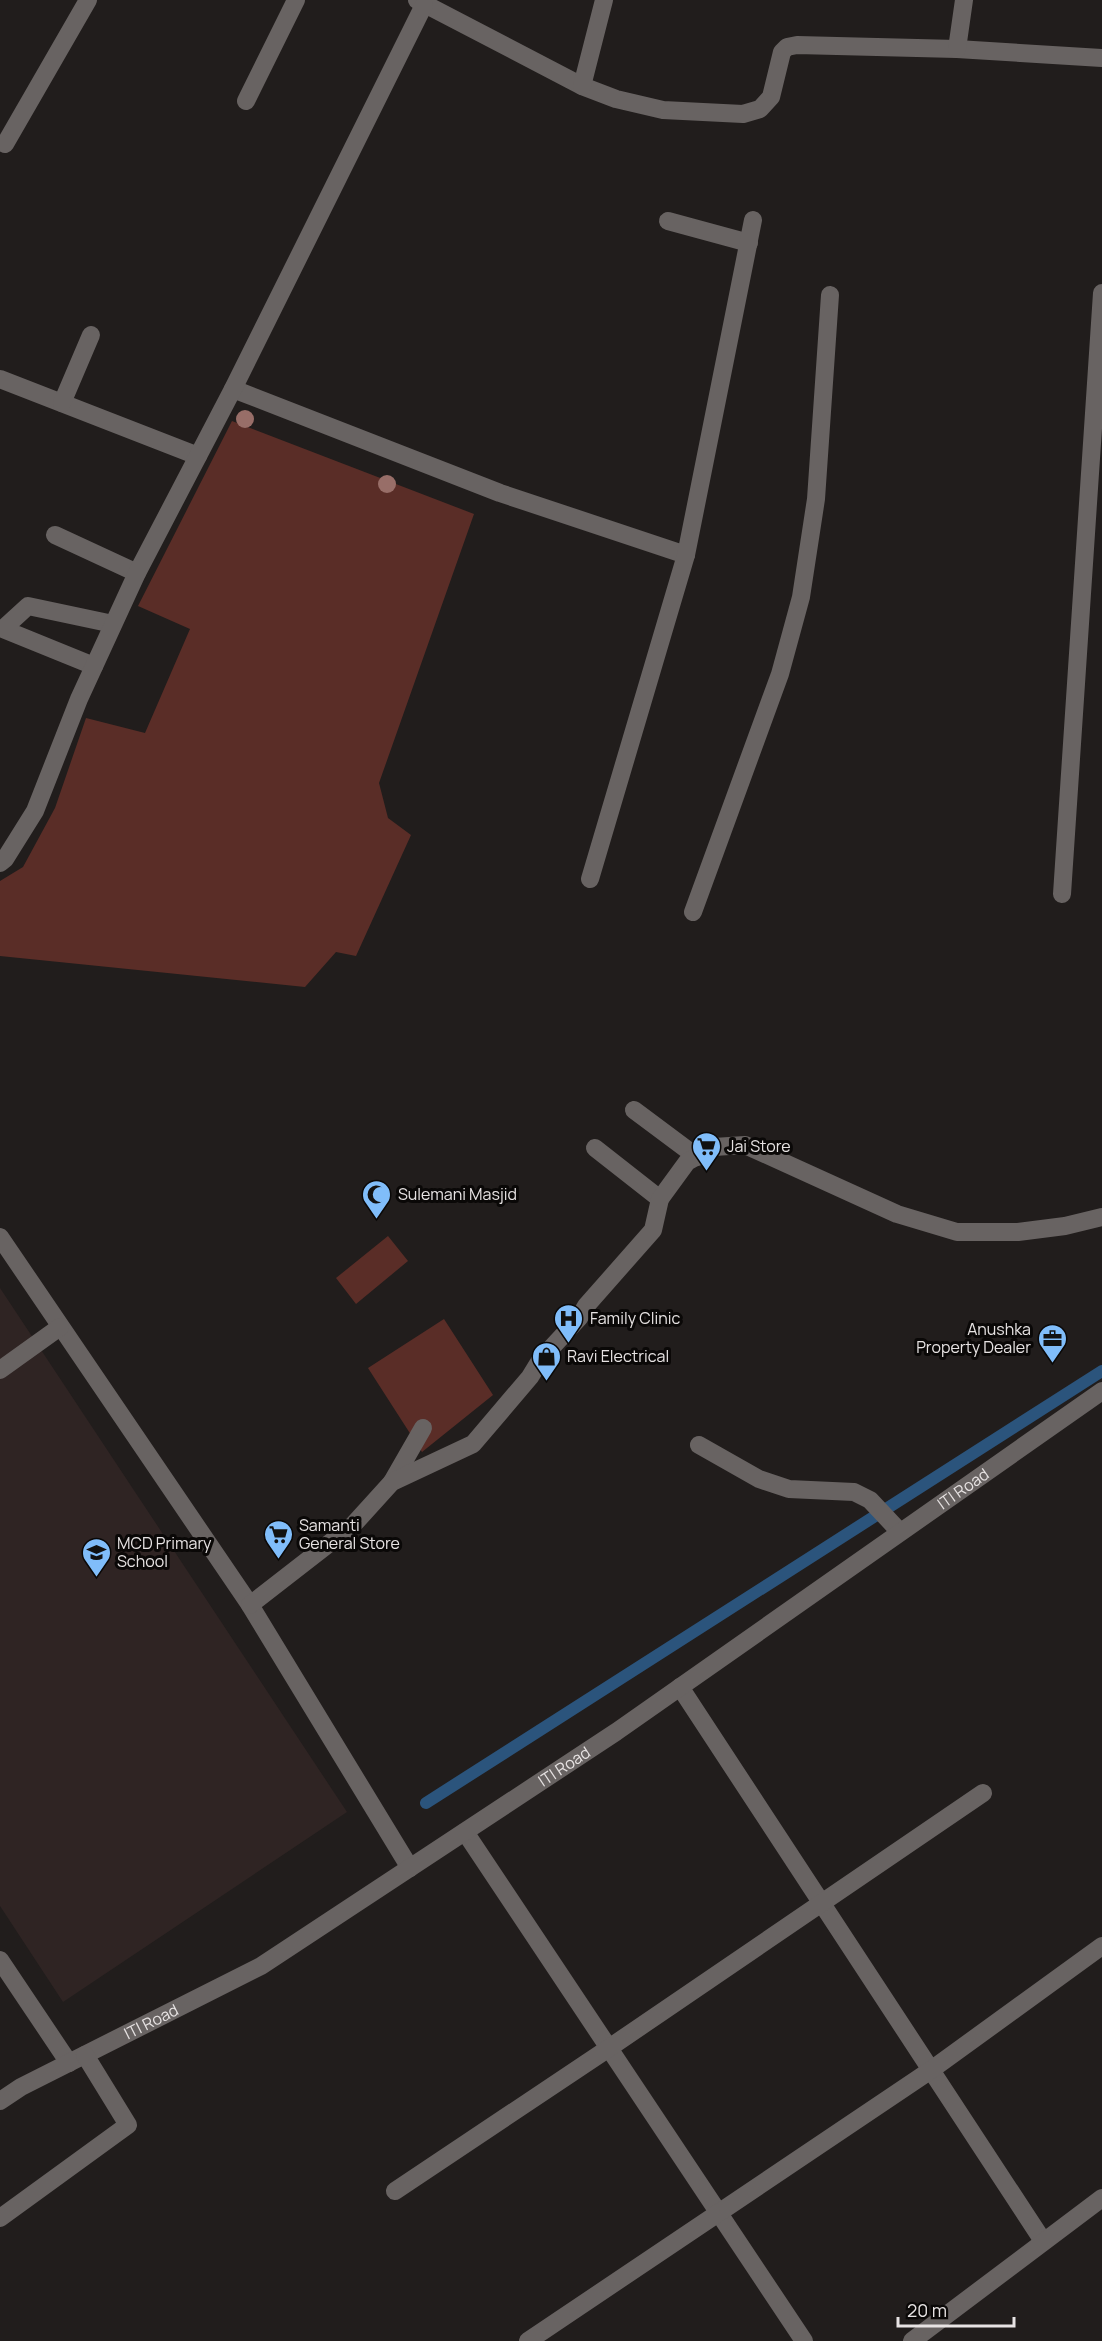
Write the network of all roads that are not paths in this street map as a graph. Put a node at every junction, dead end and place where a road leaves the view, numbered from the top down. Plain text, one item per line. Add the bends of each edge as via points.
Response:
1 (88, 0) edge
2 (296, 0) edge
3 (604, 0) edge
4 (964, 0) edge
5 (420, 2) edge
6 (957, 49) junction
7 (1102, 58) edge
8 (582, 86) junction
9 (246, 101) dead end
10 (4, 144) dead end
11 (668, 220) dead end
12 (753, 220) dead end
13 (749, 243) junction
14 (1102, 293) edge
15 (830, 295) dead end
16 (91, 335) dead end
17 (0, 379) edge
18 (233, 389) junction
19 (62, 403) junction
20 (198, 456) junction
21 (55, 535) dead end
22 (686, 555) junction
23 (137, 573) junction
24 (113, 624) junction
25 (94, 666) junction
26 (0, 863) edge
27 (591, 879) dead end
28 (1062, 894) dead end
29 (693, 912) dead end
30 (634, 1110) dead end
31 (595, 1148) dead end
32 (697, 1157) junction
33 (660, 1199) junction
34 (1102, 1218) edge
35 (0, 1237) edge
36 (60, 1328) junction
37 (0, 1370) edge
38 (1102, 1391) edge
39 (423, 1428) dead end
40 (699, 1445) dead end
41 (392, 1482) junction
42 (900, 1532) junction
43 (250, 1605) junction
44 (680, 1687) junction
45 (983, 1793) dead end
46 (465, 1832) junction
47 (410, 1868) junction
48 (822, 1903) junction
49 (1102, 1946) edge
50 (0, 1960) edge
51 (609, 2048) junction
52 (77, 2059) junction
53 (931, 2070) junction
54 (0, 2101) edge
55 (395, 2191) dead end
56 (1102, 2198) edge
57 (719, 2214) junction
58 (0, 2218) edge
59 (1043, 2241) junction
60 (528, 2341) edge
61 (804, 2341) edge
62 (912, 2341) edge

1 - 10 street
2 - 9 street
3 - 8 street
4 - 6 street
5 - 8 street
5 - 18 street
6 - 7 street
6 - 8 street via 787,47 782,52 771,97 760,109 743,114 663,110
11 - 13 street
12 - 13 street
13 - 22 street
14 - 28 street
15 - 29 street via 816,500 801,597 780,674
16 - 19 street
17 - 19 street
18 - 20 street
18 - 22 street via 500,493
19 - 20 street
20 - 23 street
21 - 23 street
22 - 27 street
23 - 24 street
24 - 25 street
24 - 25 street via 28,606 3,629
25 - 26 street via 35,811
30 - 32 street
31 - 33 street
32 - 33 street via 687,1162
32 - 34 street via 714,1147 745,1145 897,1214 957,1232 1018,1232
33 - 41 street via 653,1230 472,1444
35 - 36 street
36 - 37 street
36 - 43 street
38 - 42 street, ITI Road
39 - 41 street
40 - 42 street via 759,1479 789,1489 854,1492 870,1500
41 - 43 street via 353,1525
42 - 44 street, ITI Road
43 - 47 street
44 - 46 street, ITI Road
44 - 48 street
45 - 48 street
46 - 47 street, ITI Road
46 - 51 street
47 - 52 street, ITI Road via 261,1966
48 - 51 street
48 - 53 street
49 - 53 street
50 - 52 street
51 - 55 street
51 - 57 street
52 - 54 street, ITI Road
52 - 58 street via 128,2125
53 - 57 street
53 - 59 street
56 - 59 street
57 - 60 street
57 - 61 street
59 - 62 street

